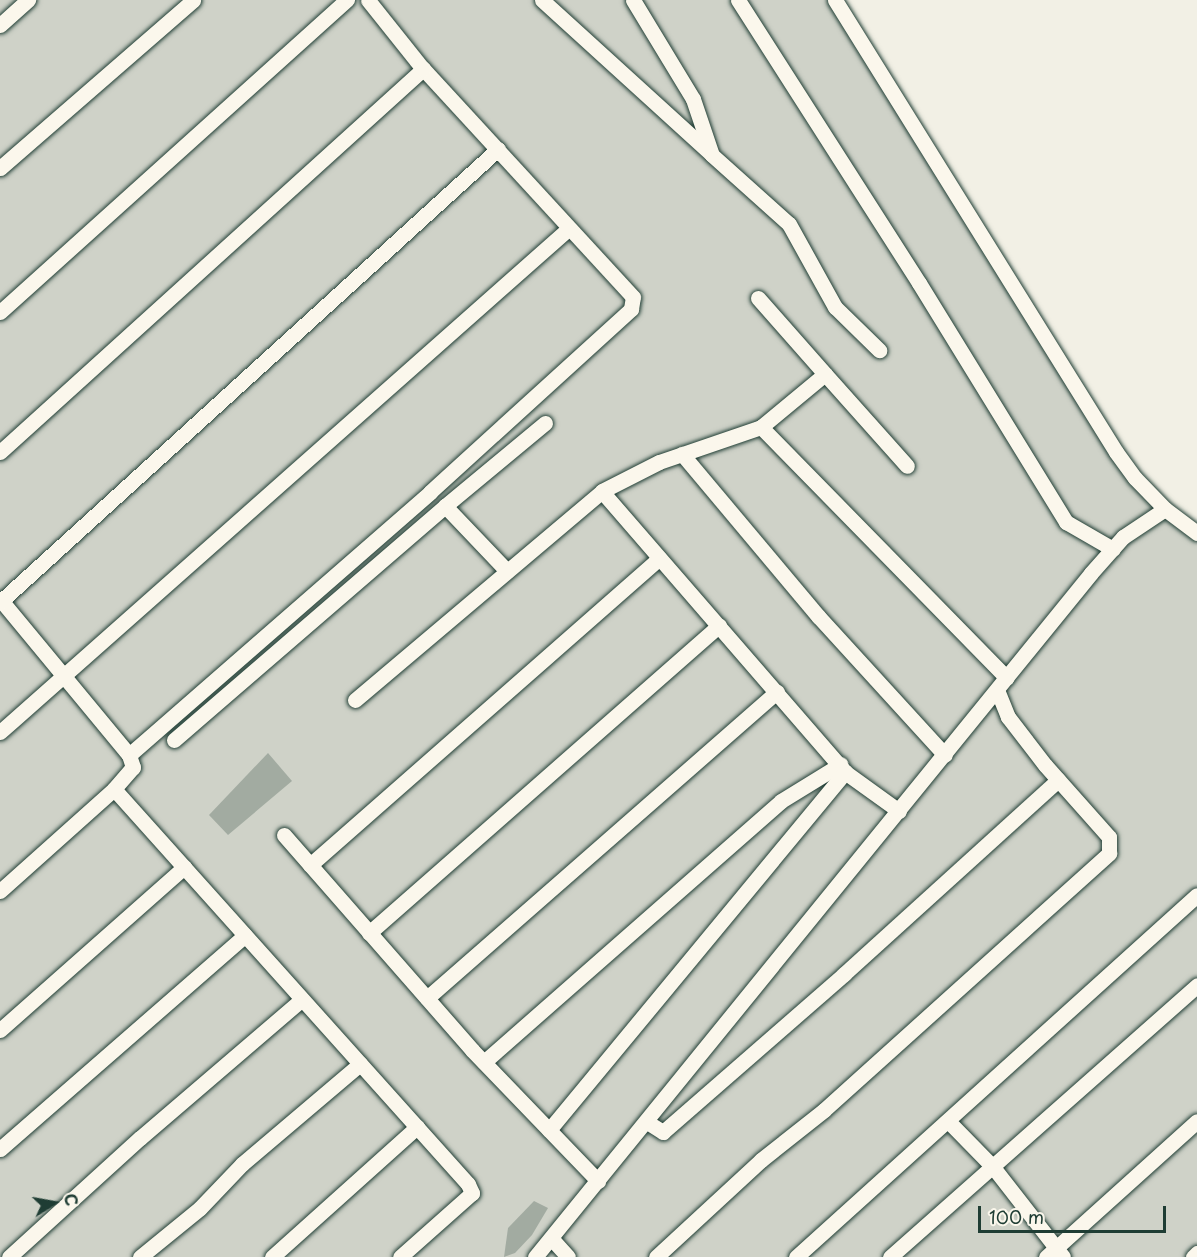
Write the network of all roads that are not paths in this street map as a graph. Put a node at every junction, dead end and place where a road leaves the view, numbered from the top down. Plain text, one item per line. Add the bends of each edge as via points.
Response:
1 (28, 0) edge
2 (193, 0) edge
3 (347, 0) edge
4 (368, 0) edge
5 (542, 0) edge
6 (633, 0) edge
7 (738, 0) edge
8 (835, 0) edge
9 (0, 25) edge
10 (423, 69) junction
11 (498, 149) junction
12 (712, 155) junction
13 (0, 168) edge
14 (568, 229) junction
15 (758, 298) dead end
16 (0, 312) edge
17 (879, 350) dead end
18 (825, 374) junction
19 (545, 423) dead end
20 (761, 427) junction
21 (0, 452) edge
22 (682, 454) junction
23 (907, 466) dead end
24 (602, 491) junction
25 (446, 506) junction
26 (1165, 509) junction
27 (1197, 533) edge
28 (1113, 549) junction
29 (659, 558) junction
30 (507, 571) junction
31 (1, 601) edge
32 (718, 626) junction
33 (63, 675) junction
34 (1007, 678) junction
35 (997, 690) junction
36 (777, 692) junction
37 (355, 700) dead end
38 (0, 732) edge
39 (174, 740) dead end
40 (129, 755) junction
41 (945, 755) junction
42 (843, 768) junction
43 (1058, 780) junction
44 (114, 789) junction
45 (899, 812) junction
46 (284, 835) dead end
47 (310, 865) junction
48 (184, 867) junction
49 (0, 891) edge
50 (1197, 895) edge
51 (369, 933) junction
52 (245, 935) junction
53 (1197, 985) edge
54 (427, 998) junction
55 (302, 999) junction
56 (0, 1030) edge
57 (484, 1062) junction
58 (360, 1064) junction
59 (948, 1121) junction
60 (1197, 1121) edge
61 (647, 1122) junction
62 (417, 1127) junction
63 (549, 1130) junction
64 (0, 1149) edge
65 (993, 1167) junction
66 (598, 1181) junction
67 (551, 1238) junction
68 (1197, 1253) edge
69 (1055, 1254) edge
70 (9, 1257) edge
71 (140, 1257) edge
72 (272, 1257) edge
73 (400, 1257) edge
74 (535, 1257) edge
75 (568, 1257) edge
76 (656, 1257) edge
77 (795, 1257) edge
78 (890, 1257) edge
79 (1193, 1257) edge

1 - 9 street
2 - 13 street
3 - 16 street
4 - 10 street
5 - 12 street
6 - 12 street via 693,99
7 - 28 street via 1066,522
8 - 26 street via 1116,452
10 - 11 street
10 - 21 street
11 - 14 street
11 - 31 street
12 - 17 street via 789,224 835,307
14 - 33 street
14 - 40 street via 633,297 632,309
15 - 18 street
18 - 20 street
18 - 23 street
19 - 25 street
20 - 22 street
20 - 34 street
22 - 24 street
22 - 41 street via 818,615
24 - 29 street
24 - 30 street
25 - 30 street
25 - 39 street
26 - 27 street
26 - 28 street via 1123,537
28 - 34 street
29 - 32 street
29 - 47 street
30 - 37 street
31 - 33 street
32 - 36 street
32 - 51 street
33 - 38 street
33 - 40 street
34 - 35 street
35 - 41 street
35 - 43 street via 1008,717
36 - 42 street
36 - 54 street
40 - 44 street via 133,767
41 - 45 street
42 - 45 street
42 - 57 street via 781,801
42 - 63 street
43 - 61 street via 663,1132
43 - 76 street via 1109,837 1109,853
44 - 48 street
44 - 49 street
45 - 61 street
46 - 47 street
47 - 51 street
48 - 52 street
48 - 56 street
50 - 59 street
51 - 54 street
52 - 55 street
52 - 64 street
53 - 65 street
54 - 57 street
55 - 58 street
55 - 70 street
57 - 63 street
58 - 62 street
58 - 71 street
59 - 65 street
59 - 77 street
60 - 69 street
61 - 66 street
62 - 72 street
62 - 73 street via 472,1193
63 - 66 street
65 - 69 street
65 - 78 street
66 - 67 street
67 - 74 street
67 - 75 street
68 - 79 street

